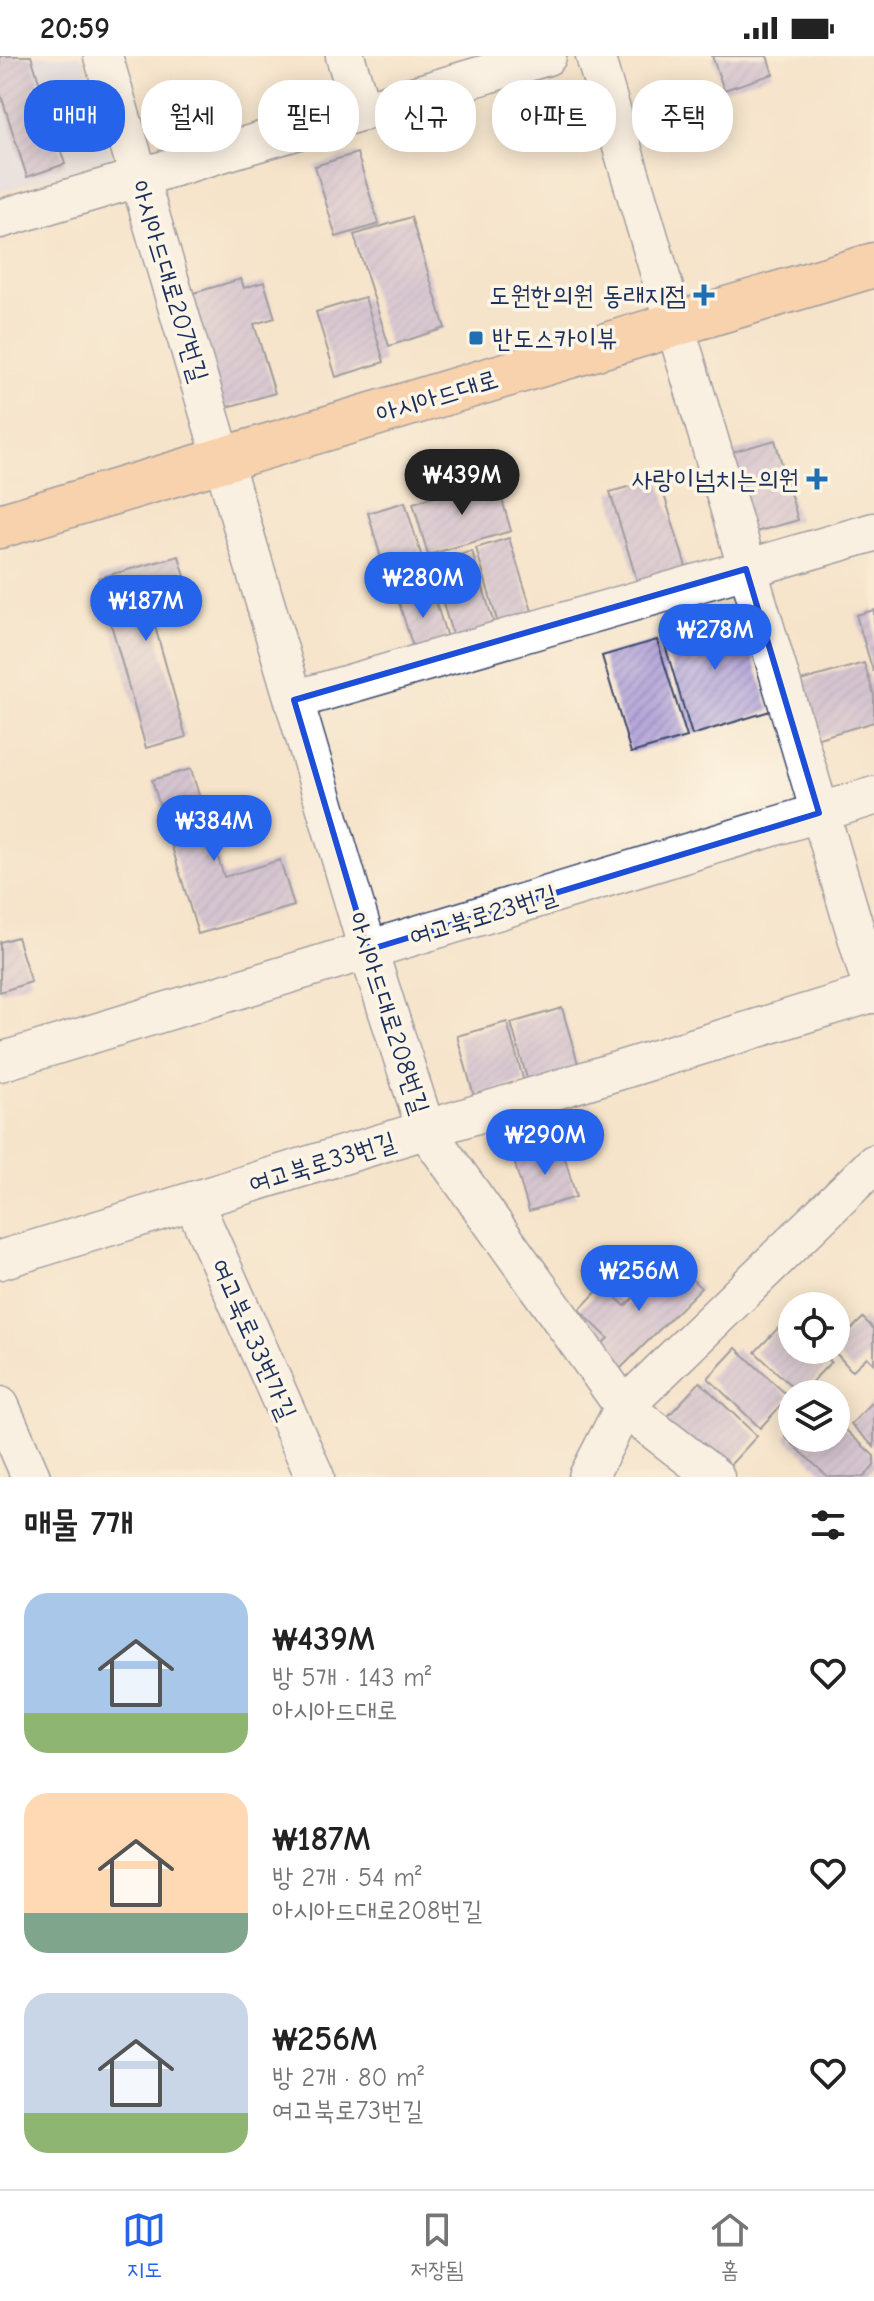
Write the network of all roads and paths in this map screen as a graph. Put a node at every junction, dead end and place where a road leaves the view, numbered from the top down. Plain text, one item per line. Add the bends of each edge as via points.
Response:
1 (103, 56) edge
2 (345, 56) edge
3 (547, 56) edge
4 (595, 56) edge
5 (362, 111) junction
6 (139, 178) junction
7 (0, 219) edge
8 (874, 265) edge
9 (674, 325) junction
10 (223, 461) junction
11 (0, 526) edge
12 (874, 532) edge
13 (746, 569) junction
14 (294, 700) junction
15 (874, 796) edge
16 (819, 813) junction
17 (368, 950) junction
18 (873, 993) edge
19 (0, 1062) edge
20 (426, 1130) junction
21 (874, 1164) edge
22 (193, 1201) junction
23 (0, 1260) edge
24 (0, 1406) edge
25 (624, 1407) junction
26 (31, 1477) edge
27 (315, 1477) edge
28 (588, 1477) edge
29 (715, 1477) edge

1 - 6 street, 아시아드대로207번길
2 - 5 street
3 - 5 street
4 - 9 street
5 - 6 street
6 - 7 street
6 - 10 street, 아시아드대로207번길
8 - 9 main road, 아시아드대로
9 - 10 main road, 아시아드대로
9 - 13 street
10 - 11 main road, 아시아드대로
10 - 14 street, 아시아드대로208번길
12 - 13 street
13 - 14 street
13 - 16 street
14 - 17 street, 아시아드대로208번길
15 - 16 street, 여고북로23번길
16 - 17 street, 여고북로23번길
16 - 18 street
17 - 19 street, 여고북로23번길
17 - 20 street, 아시아드대로208번길
18 - 20 street, 여고북로33번길
20 - 22 street, 여고북로33번길
20 - 25 street, 아시아드대로208번길
21 - 25 street
22 - 23 street, 여고북로33번길
22 - 27 street, 여고북로33번가길
24 - 26 street
25 - 28 street
25 - 29 street, 아시아드대로208번길

